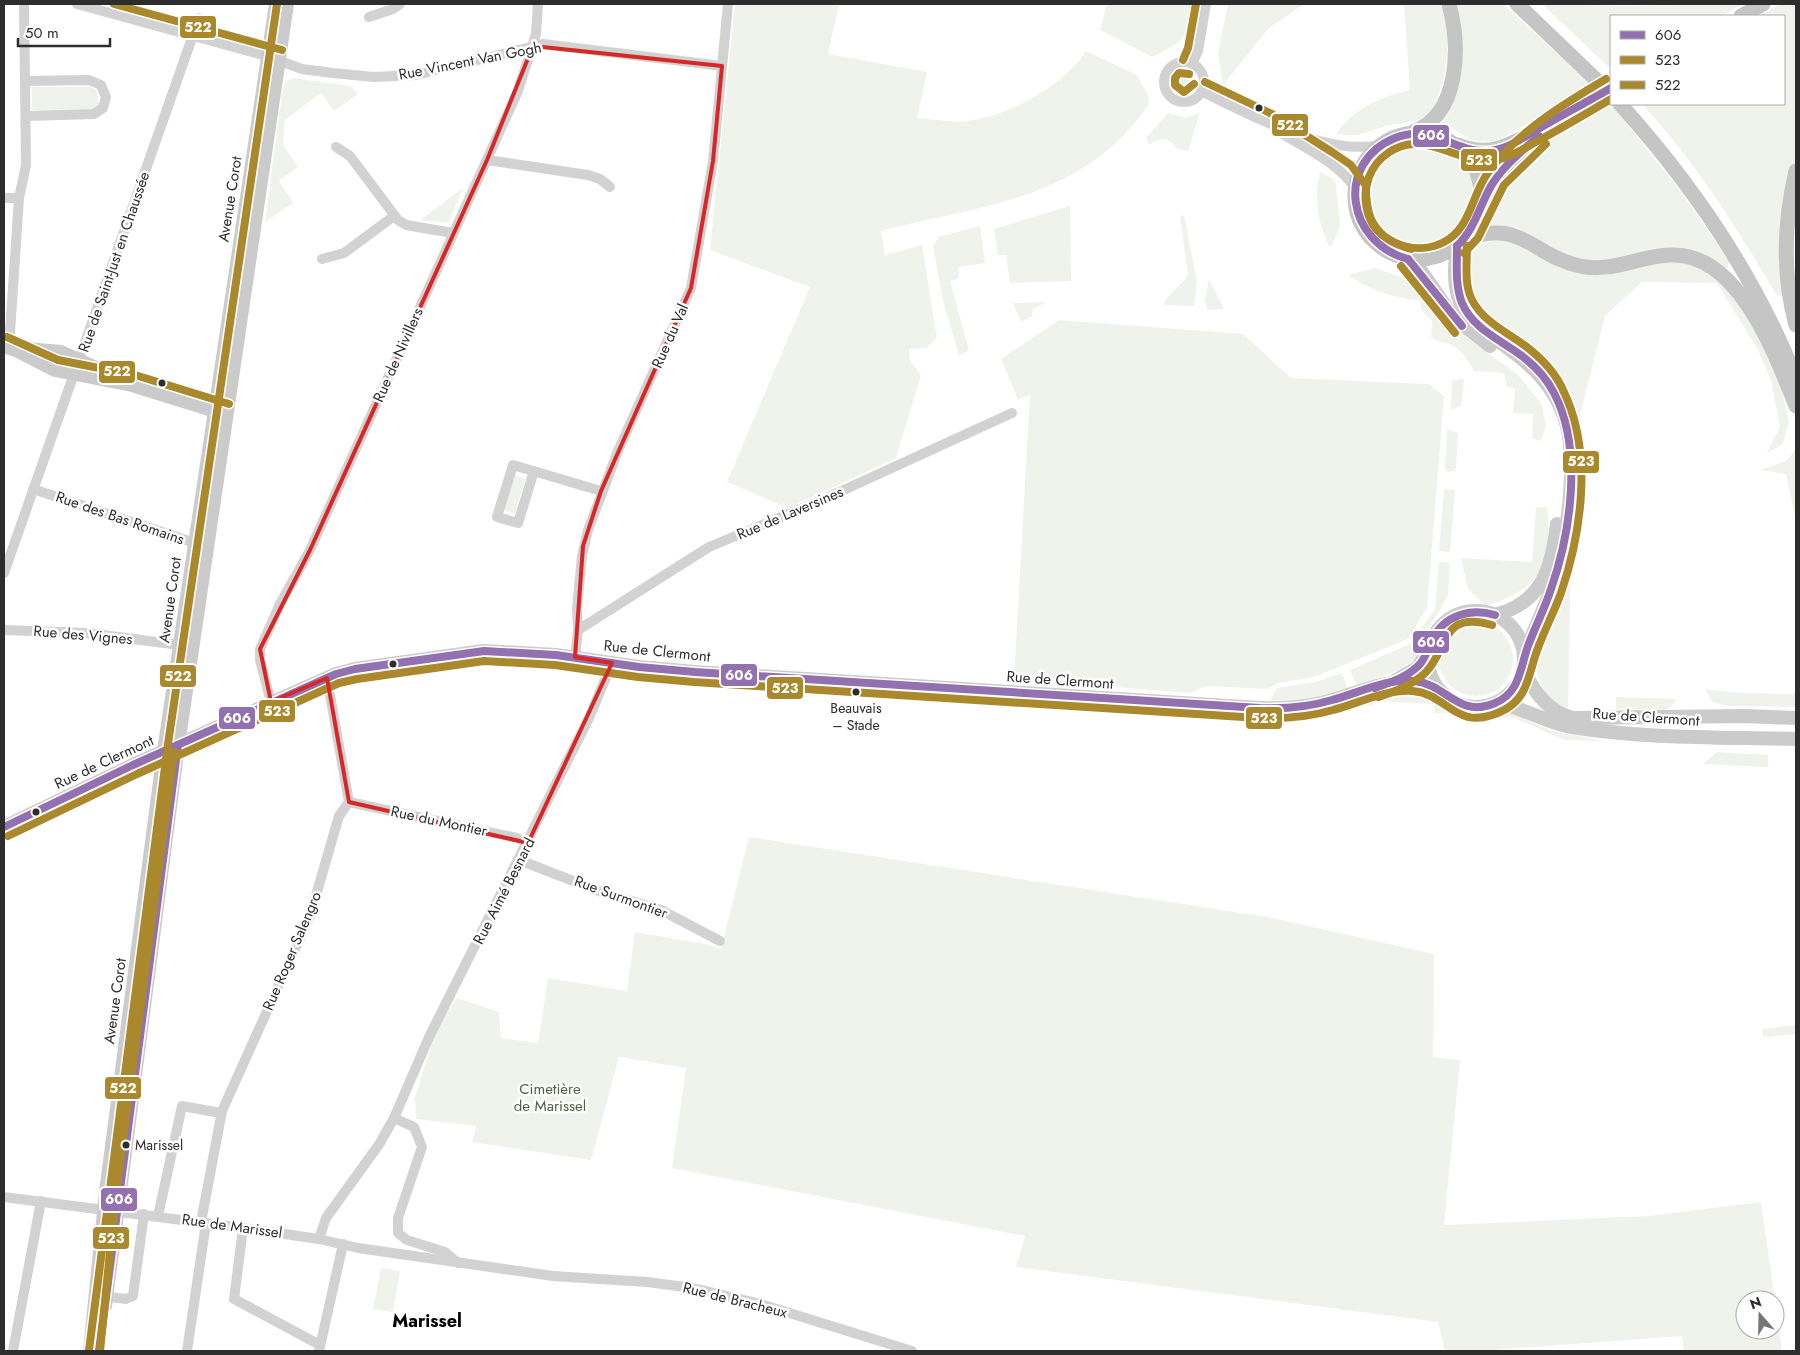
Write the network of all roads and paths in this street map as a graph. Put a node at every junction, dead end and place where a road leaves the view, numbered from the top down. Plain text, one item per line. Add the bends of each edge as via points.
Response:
1 (24, 4) edge
2 (77, 4) edge
3 (276, 4) edge
4 (287, 4) edge
5 (400, 4) edge
6 (538, 4) edge
7 (728, 4) edge
8 (1206, 4) edge
9 (1449, 4) edge
10 (1518, 4) edge
11 (1532, 4) edge
12 (1763, 4) edge
13 (93, 6) edge
14 (1743, 15) edge
15 (369, 17) dead end
16 (199, 18) dead end
17 (194, 36) junction
18 (533, 46) junction
19 (273, 58) junction
20 (1192, 64) junction
21 (722, 66) junction
22 (1610, 78) edge
23 (26, 81) junction
24 (1610, 89) edge
25 (1202, 91) junction
26 (1610, 93) edge
27 (1621, 105) edge
28 (1634, 105) edge
29 (1570, 111) junction
30 (26, 116) junction
31 (1266, 122) junction
32 (1409, 134) junction
33 (1452, 142) junction
34 (1382, 145) junction
35 (336, 147) dead end
36 (487, 160) junction
37 (1796, 171) edge
38 (610, 187) dead end
39 (1356, 189) junction
40 (4, 198) edge
41 (19, 198) junction
42 (1480, 212) junction
43 (394, 216) junction
44 (453, 233) junction
45 (1462, 242) junction
46 (322, 259) dead end
47 (1408, 259) junction
48 (1796, 325) edge
49 (6, 347) edge
50 (1796, 355) edge
51 (79, 360) junction
52 (74, 375) junction
53 (1796, 380) edge
54 (132, 385) junction
55 (1796, 406) edge
56 (221, 412) junction
57 (1012, 412) dead end
58 (534, 471) junction
59 (33, 489) junction
60 (601, 491) junction
61 (201, 545) junction
62 (4, 573) edge
63 (1495, 615) junction
64 (4, 630) edge
65 (578, 630) junction
66 (186, 646) junction
67 (1428, 651) junction
68 (575, 657) junction
69 (612, 663) junction
70 (1524, 663) junction
71 (327, 678) junction
72 (1370, 689) junction
73 (1439, 691) junction
74 (271, 702) junction
75 (1497, 703) junction
76 (1796, 718) edge
77 (1796, 739) edge
78 (178, 745) junction
79 (164, 751) junction
80 (349, 802) junction
81 (4, 828) edge
82 (528, 843) junction
83 (519, 860) junction
84 (720, 941) dead end
85 (221, 1114) junction
86 (394, 1118) junction
87 (4, 1197) edge
88 (41, 1201) junction
89 (111, 1210) junction
90 (144, 1214) junction
91 (158, 1216) junction
92 (204, 1222) junction
93 (243, 1228) junction
94 (319, 1239) junction
95 (343, 1244) junction
96 (458, 1263) junction
97 (553, 1276) joint
98 (101, 1296) junction
99 (320, 1348) edge
100 (13, 1351) edge
101 (90, 1351) edge
102 (99, 1351) edge
103 (187, 1351) edge
104 (912, 1351) edge

1 - 23 street
2 - 13 street, Rue Vincent Van Gogh
3 - 19 main road, Avenue Corot
4 - 19 main road, Avenue Corot
5 - 15 street
6 - 18 street, Rue de Nivillers
7 - 21 street, Rue du Val
8 - 20 street via 1198,51
9 - 32 main road via 1454,39 1450,92 1433,121
10 - 26 main road
11 - 22 main road
12 - 14 main road
13 - 17 street, Rue Vincent Van Gogh
16 - 17 street, Rue de Saint-Just en Chaussée
17 - 19 street, Rue Vincent Van Gogh
17 - 51 street, Rue de Saint-Just en Chaussée
18 - 19 street, Rue Vincent Van Gogh via 442,70 402,76 374,77 315,71
18 - 21 street, Rue Vincent Van Gogh via 543,44
18 - 36 street, Rue de Nivillers via 525,74
19 - 56 main road, Avenue Corot
20 - 25 street via 1202,74
20 - 25 street via 1181,62 1170,67 1164,77 1165,88 1171,98 1182,102 1193,99
21 - 60 street, Rue du Val via 713,161 691,288
23 - 30 street
23 - 30 street via 89,80 101,85 106,97 103,108 94,114
24 - 29 main road, bridge
25 - 31 street
27 - 53 main road via 1664,155 1723,239 1765,311
28 - 50 main road via 1738,244
29 - 33 main road via 1500,149 1475,151
29 - 42 main road via 1501,173 1488,190
30 - 41 street via 26,166
31 - 34 street via 1347,147
31 - 39 street via 1344,172
32 - 33 main road via 1434,135
32 - 34 main road
33 - 42 main road via 1467,156 1477,173 1482,192
34 - 39 main road via 1363,166
35 - 43 street via 350,156
36 - 38 street via 588,175
36 - 44 street, Rue de Nivillers
37 - 48 main road via 1788,220 1786,265
39 - 47 main road via 1356,210 1367,234 1386,251
40 - 41 street
41 - 49 street
42 - 45 main road
43 - 44 street via 406,224
43 - 46 street via 344,253
44 - 74 street, Rue de Nivillers via 314,541 260,650 261,667
45 - 47 main road via 1430,259
45 - 55 main road via 1492,232 1510,233 1560,259 1586,267 1613,267 1671,254 1709,263 1726,277 1751,312
45 - 70 main road via 1455,278 1462,306 1476,324 1524,359 1545,380 1561,408 1569,434 1570,486 1562,552
47 - 63 main road via 1422,272 1458,323 1515,363 1533,380 1551,405 1559,427 1562,468 1548,565 1541,583 1528,601
49 - 51 main road via 52,350
49 - 52 main road via 55,370
51 - 52 street, Rue de Saint-Just en Chaussée
51 - 54 main road
52 - 54 main road
52 - 59 street, Rue de Saint-Just en Chaussée
54 - 56 main road
56 - 61 main road, Avenue Corot
57 - 65 street, Rue de Laversines via 833,495 709,547
58 - 58 street via 512,465 497,517 518,523
58 - 60 street
59 - 61 street, Rue des Bas Romains
59 - 62 street, Rue de Saint-Just en Chaussée
60 - 65 street, Rue du Val via 584,546 577,608
61 - 66 main road, Avenue Corot
63 - 67 main road via 1476,611 1455,616 1438,630
63 - 70 main road via 1516,633 1523,648
64 - 66 street, Rue des Vignes via 88,633
65 - 68 street, Rue du Val
66 - 78 main road, Avenue Corot
66 - 79 main road, Avenue Corot
67 - 72 main road, Rue de Clermont via 1421,664 1411,672
67 - 73 main road via 1429,670
68 - 69 main road, Rue de Clermont
68 - 71 main road, Rue de Clermont via 476,651 355,669
69 - 72 main road, Rue de Clermont via 705,672 1260,708 1308,706
69 - 82 street, Rue Aimé Besnard via 595,706
70 - 75 main road via 1513,690
70 - 76 main road, Rue de Clermont via 1532,686 1546,704 1558,713 1574,718
71 - 74 main road, Rue de Clermont
71 - 80 street
72 - 73 main road, Rue de Clermont via 1408,681 1426,684
73 - 75 main road via 1453,702 1465,706 1482,707
74 - 78 main road, Rue de Clermont
75 - 77 main road, Rue de Clermont via 1574,728 1668,737
78 - 79 main road, Rue de Clermont
78 - 89 main road, Avenue Corot
79 - 81 main road, Rue de Clermont
79 - 89 main road, Avenue Corot
80 - 82 street, Rue du Montier
80 - 85 street, Rue Roger Salengro via 339,816 308,921
82 - 83 street, Rue Aimé Besnard
83 - 84 street, Rue Surmontier via 599,891 661,910
83 - 86 street, Rue Aimé Besnard via 430,1035
85 - 91 street via 182,1106
85 - 92 street, Rue Roger Salengro
86 - 94 street, Rue Aimé Besnard via 380,1144 326,1218
86 - 96 street, Rue de Marissel via 409,1123 419,1135 422,1150 396,1224 398,1233 403,1238 445,1252
87 - 88 street, Rue de Marissel
88 - 89 street, Rue de Marissel
88 - 100 street
89 - 90 street, Rue de Marissel
89 - 98 main road, Avenue Corot
90 - 91 street, Rue de Marissel
90 - 98 street via 135,1293 126,1300
91 - 92 street, Rue de Marissel
92 - 93 street, Rue de Marissel
92 - 103 street, Rue Roger Salengro
93 - 94 street, Rue de Marissel
93 - 99 street via 234,1299
94 - 95 street, Rue de Marissel
95 - 96 street, Rue de Marissel
95 - 99 street
96 - 97 street, Rue de Marissel
97 - 104 street, Rue de Bracheux via 652,1282 715,1293 756,1302
98 - 101 main road, Avenue Corot
98 - 102 main road, Avenue Corot

